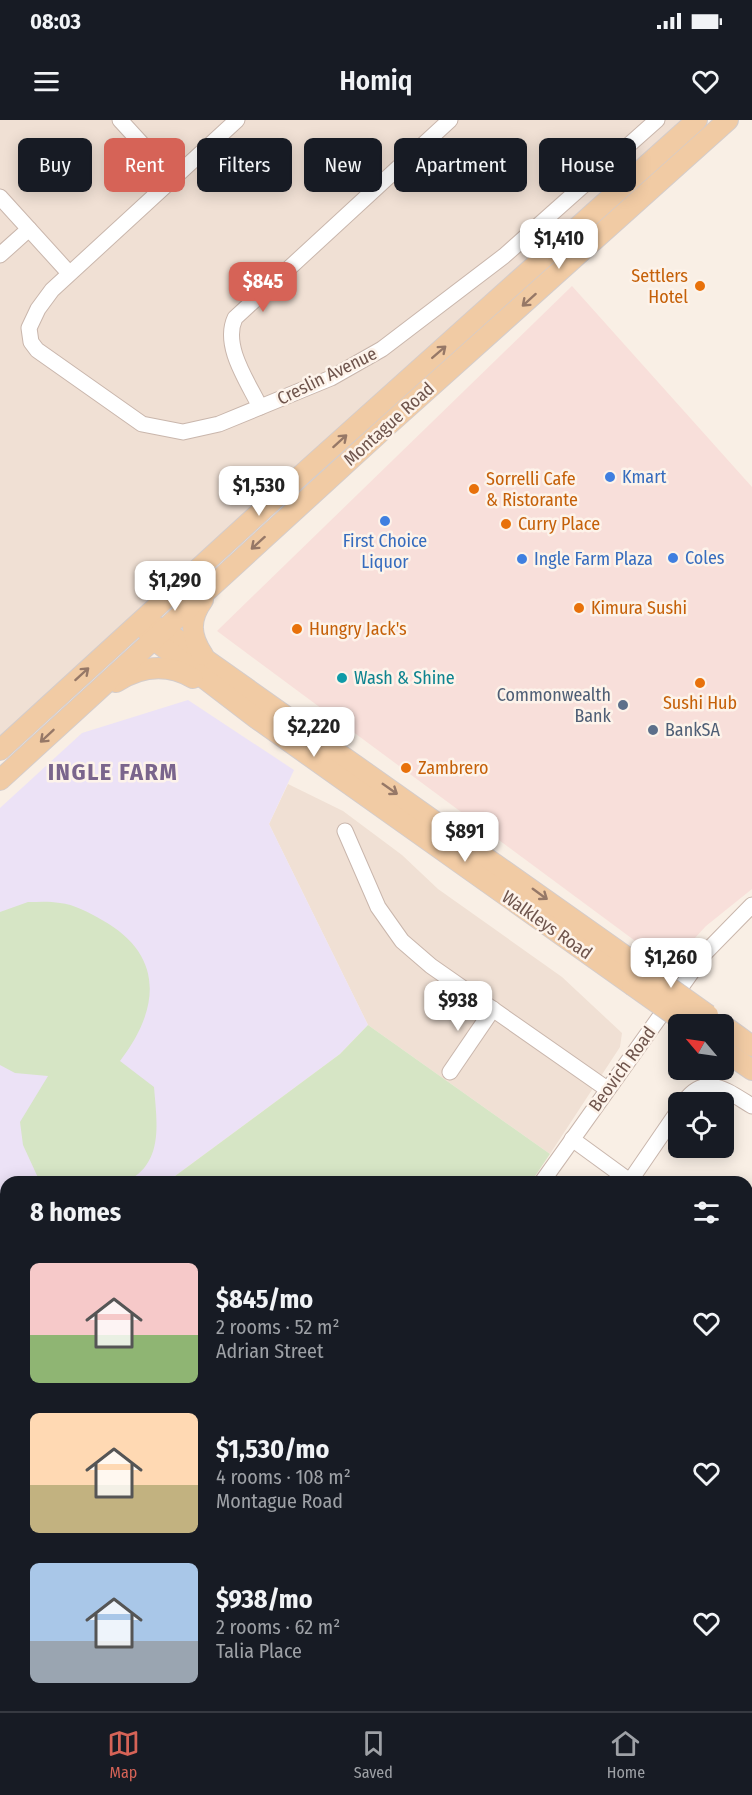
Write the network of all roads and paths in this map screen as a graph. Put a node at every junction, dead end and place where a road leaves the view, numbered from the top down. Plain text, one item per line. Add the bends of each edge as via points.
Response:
1 (120, 120) edge
2 (237, 120) edge
3 (657, 120) edge
4 (697, 120) edge
5 (728, 120) edge
6 (440, 123) edge
7 (136, 138) edge
8 (185, 167) edge
9 (158, 192) edge
10 (0, 197) edge
11 (30, 229) junction
12 (0, 255) edge
13 (69, 273) junction
14 (260, 407) junction
15 (224, 575) junction
16 (141, 621) junction
17 (158, 634) junction
18 (205, 658) junction
19 (222, 692) junction
20 (90, 697) junction
21 (0, 750) edge
22 (0, 780) edge
23 (345, 831) dead end
24 (752, 905) edge
25 (637, 977) junction
26 (493, 1009) junction
27 (676, 1014) edge
28 (705, 1014) edge
29 (734, 1033) edge
30 (752, 1046) edge
31 (734, 1058) edge
32 (752, 1070) edge
33 (450, 1072) dead end
34 (608, 1089) junction
35 (693, 1092) edge
36 (729, 1092) edge
37 (734, 1095) edge
38 (752, 1106) edge
39 (668, 1126) edge
40 (572, 1139) junction
41 (546, 1176) edge
42 (623, 1176) edge
43 (633, 1176) edge

1 - 7 street
2 - 8 street, Creslin Avenue
3 - 14 street, Creslin Avenue via 504,256 382,349 331,378
16 -> 4 main road, Montague Road
5 -> 15 main road, Montague Road
6 - 14 street via 235,318 230,330 232,347
9 - 13 street, Creslin Avenue
10 - 11 street
11 - 12 street
11 - 13 street
13 - 14 street, Creslin Avenue via 38,309 30,323 29,337 37,350 108,402 142,424 175,432 198,430
15 - 17 main road, Montague Road
15 - 18 main road via 193,617 193,638
16 - 17 main road, Walkleys Road
21 -> 16 main road, Montague Road
17 - 18 main road, Walkleys Road
17 - 19 main road, Walkleys Road
17 - 20 main road, Montague Road
18 -> 25 main road, Walkleys Road
19 - 20 main road via 181,672 155,668 127,675
19 - 25 main road, Walkleys Road
20 -> 22 main road, Montague Road
23 - 26 street via 378,907 398,937 431,966
24 - 34 street, Beovich Road via 706,952
25 - 27 main road, Walkleys Road, bridge
25 - 28 main road, Walkleys Road, bridge
26 - 33 street
26 - 34 street
29 - 30 main road, Walkleys Road
31 - 32 main road
34 - 40 street, Beovich Road
35 - 36 street via 710,1086
37 - 38 street
39 - 43 street
40 - 41 street, Beovich Road
40 - 42 street

